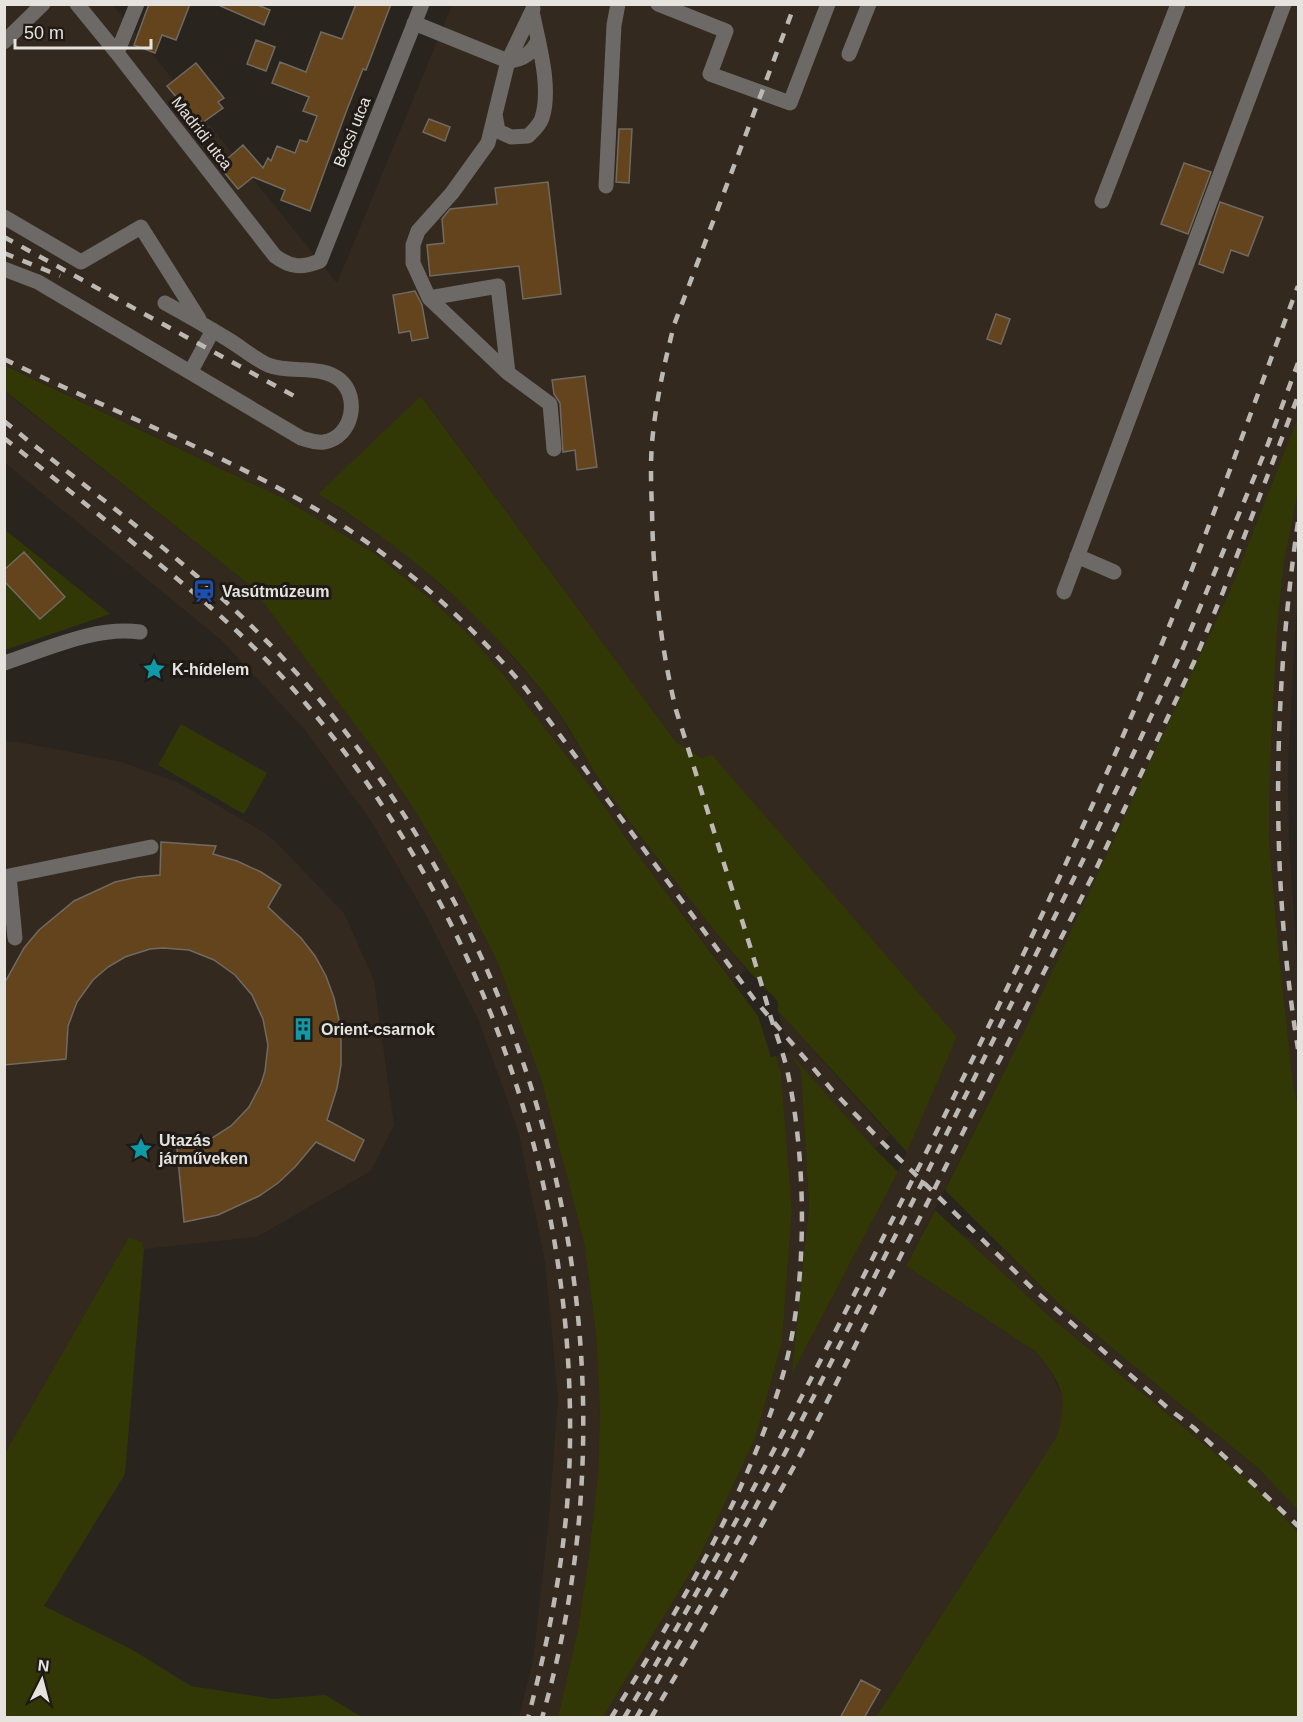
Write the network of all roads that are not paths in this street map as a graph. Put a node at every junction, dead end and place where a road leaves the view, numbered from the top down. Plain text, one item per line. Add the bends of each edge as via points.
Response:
1 (43, 4) edge
2 (77, 4) edge
3 (137, 4) edge
4 (422, 4) edge
5 (618, 4) edge
6 (658, 4) edge
7 (828, 4) edge
8 (869, 4) edge
9 (1178, 4) edge
10 (1284, 4) edge
11 (533, 8) edge
12 (414, 24) junction
13 (538, 40) junction
14 (4, 42) edge
15 (117, 53) junction
16 (849, 54) dead end
17 (508, 61) junction
18 (495, 114) junction
19 (606, 186) dead end
20 (1102, 201) dead end
21 (4, 217) edge
22 (308, 266) joint
23 (4, 269) edge
24 (429, 297) junction
25 (165, 303) dead end
26 (207, 326) junction
27 (191, 371) junction
28 (508, 373) junction
29 (554, 449) dead end
30 (1077, 556) junction
31 (1114, 572) dead end
32 (1064, 592) dead end
33 (140, 632) dead end
34 (4, 663) edge
35 (151, 847) dead end
36 (7, 876) edge
37 (15, 938) dead end

1 - 14 street
2 - 15 street, Madridi utca
3 - 15 street
4 - 12 street, Bécsi utca
5 - 19 street
6 - 7 street via 726,31 710,74 790,104
8 - 16 street
9 - 20 street
10 - 30 street
11 - 13 street
11 - 17 street
12 - 17 street
12 - 22 street, Bécsi utca via 320,261
13 - 17 street via 534,49 520,60
13 - 18 street via 546,99 542,121 528,136 511,137 498,131
15 - 22 street, Madridi utca via 275,256 287,265
17 - 18 street
18 - 24 street via 488,143 418,231 413,263
21 - 26 street via 81,262 141,227
23 - 27 street via 38,282
24 - 28 street
24 - 28 street via 498,286
25 - 26 street
26 - 27 street
26 - 27 street via 268,364 323,372 336,378 347,388 351,414 333,438 323,442 301,438
28 - 29 street via 550,404
30 - 31 street
30 - 32 street
33 - 34 street via 93,634
35 - 36 street
36 - 37 street

